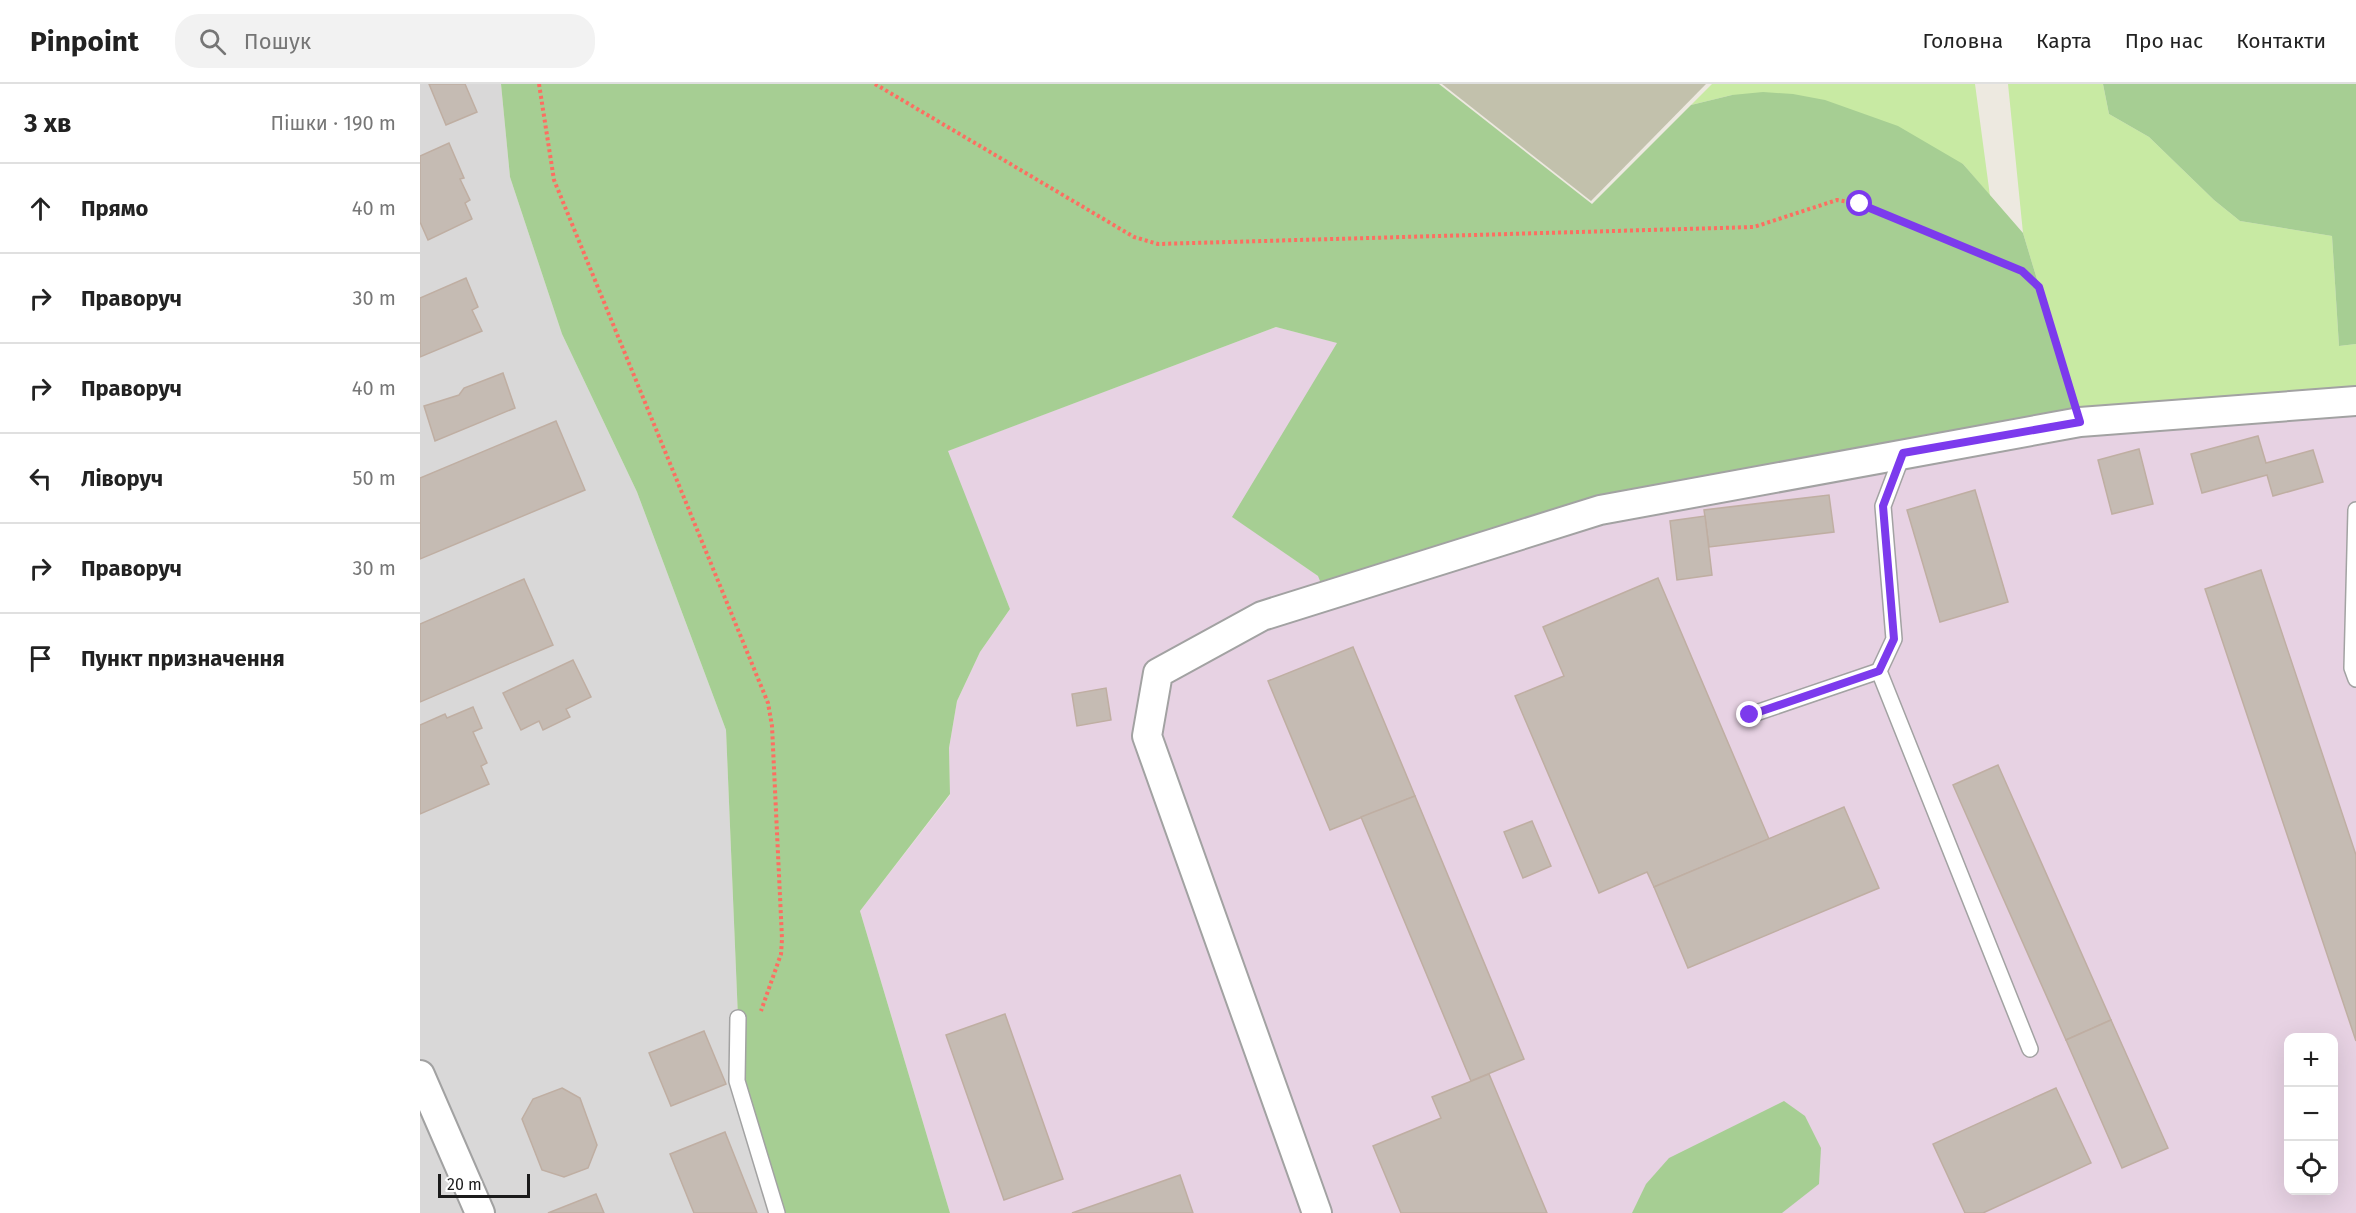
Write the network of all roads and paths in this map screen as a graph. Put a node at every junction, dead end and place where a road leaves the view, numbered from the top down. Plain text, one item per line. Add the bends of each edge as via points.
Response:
1 (539, 84) edge
2 (875, 84) edge
3 (2356, 401) edge
4 (2080, 422) junction
5 (1903, 453) junction
6 (2356, 510) edge
7 (1879, 671) junction
8 (2356, 679) edge
9 (1750, 715) dead end
10 (759, 1017) dead end
11 (738, 1018) dead end
12 (2030, 1049) dead end
13 (420, 1075) edge
14 (480, 1213) edge
15 (777, 1213) edge
16 (1317, 1213) edge

1 - 10 path via 554,180 768,703 782,939 781,954
2 - 4 path via 1134,237 1158,244 1754,227 1837,200 1860,204 2022,271 2039,287
3 - 4 street
4 - 5 street
5 - 7 lane via 1883,506 1894,639
5 - 16 street via 1600,510 1262,616 1158,673 1147,736
6 - 8 lane via 2352,668
7 - 9 lane
7 - 12 lane
11 - 15 lane via 737,1081
13 - 14 street

